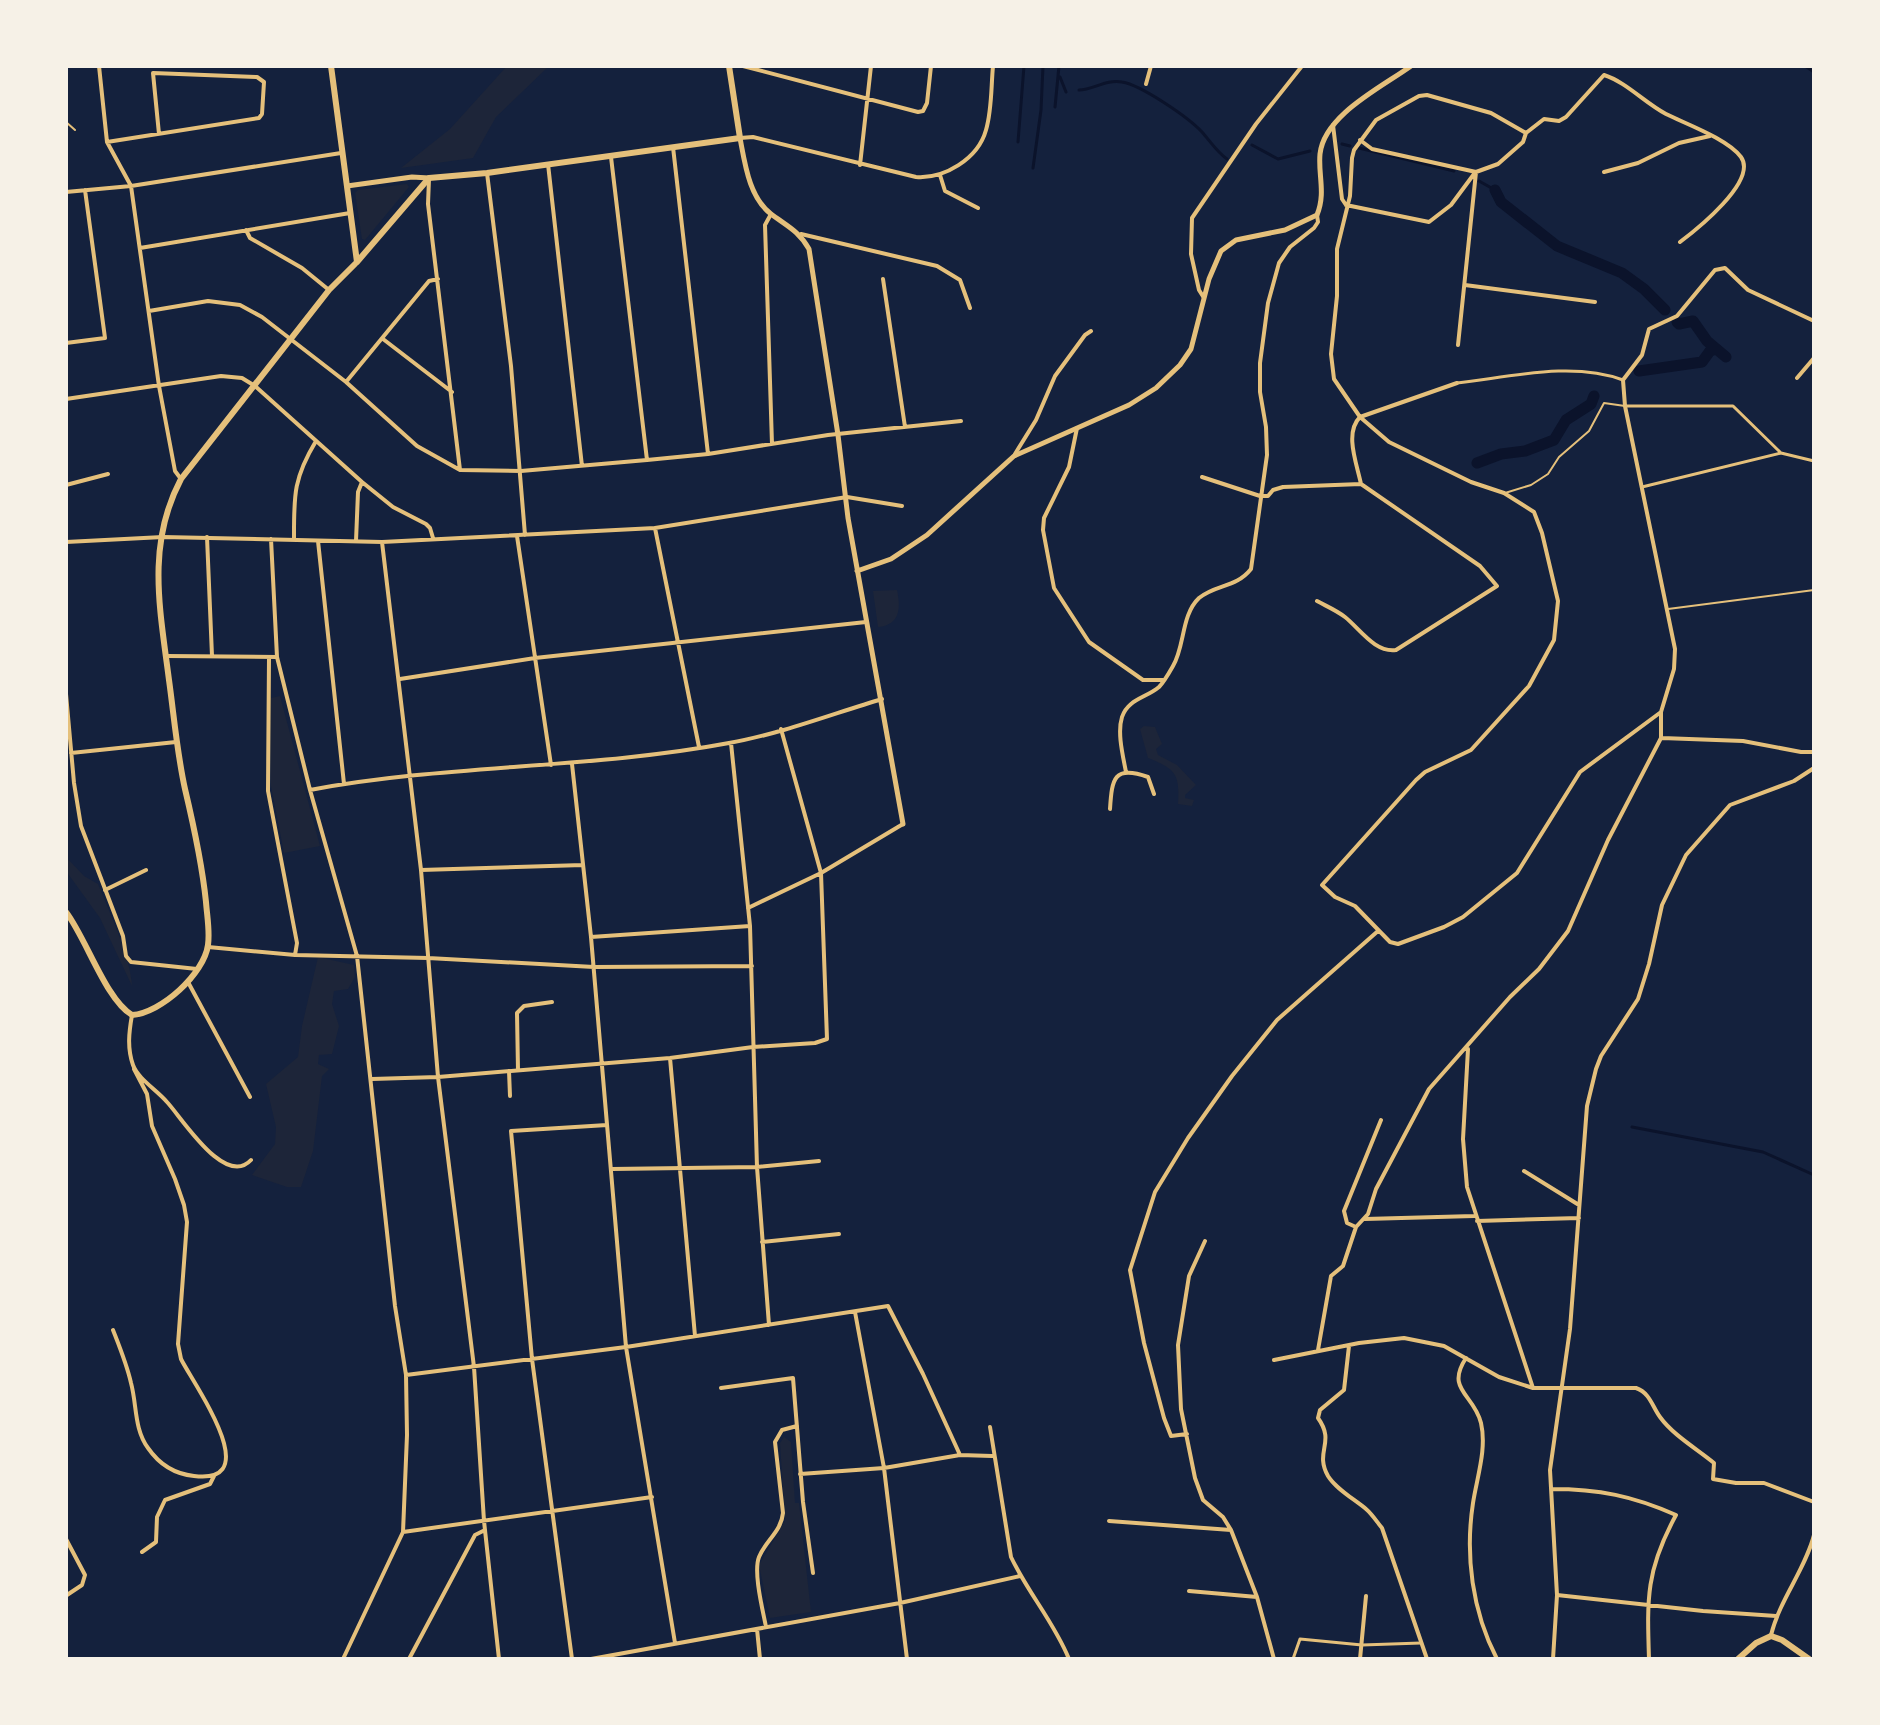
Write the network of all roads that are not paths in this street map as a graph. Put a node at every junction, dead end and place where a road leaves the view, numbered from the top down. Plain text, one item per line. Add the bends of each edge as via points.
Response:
1 (99, 66) edge
2 (331, 66) edge
3 (729, 66) edge
4 (743, 66) edge
5 (871, 66) edge
6 (931, 66) edge
7 (993, 66) edge
8 (1151, 66) edge
9 (1302, 66) edge
10 (1411, 66) edge
11 (1146, 84) dead end
12 (869, 99) junction
13 (66, 122) edge
14 (1332, 124) junction
15 (75, 130) dead end
16 (1526, 133) junction
17 (159, 134) junction
18 (1710, 136) junction
19 (740, 138) junction
20 (1360, 140) junction
21 (107, 142) junction
22 (673, 147) junction
23 (341, 153) junction
24 (610, 155) junction
25 (548, 164) junction
26 (860, 165) junction
27 (1476, 172) junction
28 (1604, 172) dead end
29 (487, 173) junction
30 (940, 175) junction
31 (429, 178) junction
32 (131, 186) junction
33 (346, 186) junction
34 (85, 190) junction
35 (66, 192) edge
36 (1346, 205) junction
37 (978, 208) dead end
38 (350, 213) junction
39 (771, 214) junction
40 (1317, 215) junction
41 (246, 230) junction
42 (801, 234) junction
43 (1680, 242) dead end
44 (140, 248) junction
45 (357, 262) junction
46 (438, 279) junction
47 (883, 279) dead end
48 (1465, 285) junction
49 (329, 290) junction
50 (1204, 298) junction
51 (1595, 302) dead end
52 (970, 308) dead end
53 (149, 311) junction
54 (1814, 321) edge
55 (1091, 331) dead end
56 (291, 339) junction
57 (383, 339) junction
58 (66, 343) edge
59 (1458, 345) dead end
60 (1814, 358) edge
61 (1797, 378) dead end
62 (1623, 380) junction
63 (346, 382) junction
64 (1457, 383) joint
65 (159, 386) junction
66 (255, 386) junction
67 (452, 392) junction
68 (66, 399) edge
69 (1625, 406) junction
70 (1360, 417) junction
71 (961, 421) dead end
72 (905, 427) junction
73 (1077, 428) junction
74 (838, 435) junction
75 (316, 441) junction
76 (772, 444) junction
77 (1781, 453) junction
78 (708, 454) junction
79 (1014, 456) junction
80 (647, 460) junction
81 (1814, 461) edge
82 (582, 466) junction
83 (460, 470) junction
84 (521, 471) junction
85 (108, 474) dead end
86 (1202, 477) dead end
87 (181, 479) junction
88 (362, 482) junction
89 (1361, 484) junction
90 (66, 485) edge
91 (1642, 487) junction
92 (1503, 493) junction
93 (1260, 496) junction
94 (847, 497) junction
95 (902, 506) dead end
96 (655, 528) junction
97 (525, 535) junction
98 (517, 536) junction
99 (163, 537) junction
100 (207, 537) junction
101 (271, 539) junction
102 (294, 539) junction
103 (433, 539) junction
104 (318, 541) junction
105 (356, 541) junction
106 (66, 542) edge
107 (382, 542) junction
108 (857, 571) junction
109 (1814, 590) edge
110 (1317, 601) dead end
111 (1667, 609) junction
112 (866, 622) junction
113 (678, 644) junction
114 (166, 656) junction
115 (212, 656) junction
116 (277, 657) junction
117 (269, 658) junction
118 (535, 658) junction
119 (400, 679) junction
120 (1164, 680) junction
121 (66, 694) edge
122 (882, 699) junction
123 (1661, 712) junction
124 (781, 729) junction
125 (1661, 738) junction
126 (177, 742) junction
127 (731, 743) junction
128 (699, 747) junction
129 (1814, 752) edge
130 (71, 753) junction
131 (572, 764) junction
132 (551, 765) junction
133 (1814, 768) edge
134 (1126, 772) junction
135 (411, 776) junction
136 (344, 784) junction
137 (310, 790) junction
138 (1154, 794) dead end
139 (1110, 809) dead end
140 (903, 824) joint
141 (584, 865) junction
142 (146, 870) dead end
143 (421, 870) junction
144 (821, 873) junction
145 (105, 890) junction
146 (748, 908) junction
147 (66, 912) edge
148 (750, 926) junction
149 (1378, 931) junction
150 (591, 937) junction
151 (208, 947) junction
152 (295, 955) junction
153 (357, 956) junction
154 (428, 958) junction
155 (752, 966) junction
156 (594, 967) junction
157 (199, 969) junction
158 (188, 982) junction
159 (552, 1002) dead end
160 (132, 1015) junction
161 (753, 1047) junction
162 (1468, 1047) junction
163 (670, 1058) junction
164 (602, 1061) junction
165 (134, 1069) junction
166 (518, 1070) junction
167 (509, 1071) junction
168 (438, 1077) junction
169 (372, 1079) junction
170 (510, 1096) dead end
171 (250, 1097) dead end
172 (1381, 1120) dead end
173 (607, 1125) junction
174 (251, 1160) dead end
175 (819, 1161) dead end
176 (757, 1167) junction
177 (678, 1168) junction
178 (612, 1169) junction
179 (1524, 1171) dead end
180 (1579, 1205) junction
181 (1579, 1218) junction
182 (1365, 1219) junction
183 (1476, 1219) junction
184 (1356, 1227) junction
185 (839, 1234) dead end
186 (1205, 1241) dead end
187 (762, 1242) junction
188 (855, 1312) junction
189 (769, 1325) junction
190 (113, 1330) dead end
191 (695, 1336) junction
192 (1349, 1346) junction
193 (626, 1347) junction
194 (1318, 1350) junction
195 (1466, 1358) junction
196 (532, 1359) junction
197 (1274, 1360) dead end
198 (474, 1367) junction
199 (406, 1375) junction
200 (721, 1388) dead end
201 (1533, 1388) junction
202 (1560, 1388) junction
203 (797, 1426) junction
204 (990, 1427) dead end
205 (1187, 1434) junction
206 (960, 1455) junction
207 (993, 1456) junction
208 (884, 1468) junction
209 (800, 1474) junction
210 (214, 1476) junction
211 (1551, 1489) junction
212 (652, 1497) junction
213 (1814, 1502) edge
214 (551, 1511) junction
215 (484, 1521) junction
216 (1109, 1521) dead end
217 (485, 1530) junction
218 (1231, 1530) junction
219 (403, 1532) junction
220 (1814, 1535) edge
221 (66, 1539) edge
222 (142, 1552) dead end
223 (813, 1573) dead end
224 (1020, 1576) junction
225 (1189, 1591) dead end
226 (67, 1595) edge
227 (1557, 1595) junction
228 (1366, 1596) dead end
229 (1257, 1597) junction
230 (900, 1603) junction
231 (1647, 1605) junction
232 (1776, 1616) junction
233 (766, 1627) junction
234 (757, 1629) junction
235 (1771, 1636) junction
236 (675, 1643) junction
237 (1421, 1643) junction
238 (1362, 1645) junction
239 (610, 1658) edge
240 (343, 1659) edge
241 (409, 1659) edge
242 (499, 1659) edge
243 (572, 1659) edge
244 (591, 1659) edge
245 (760, 1659) edge
246 (907, 1659) edge
247 (1069, 1659) edge
248 (1274, 1659) edge
249 (1293, 1659) edge
250 (1360, 1659) edge
251 (1427, 1659) edge
252 (1497, 1659) edge
253 (1553, 1659) edge
254 (1649, 1659) edge
255 (1738, 1659) edge
256 (1809, 1659) edge

1 - 21 street
2 - 23 main road
3 - 19 main road
4 - 12 street
5 - 12 street
6 - 12 street via 923,111
7 - 30 street via 983,138 964,161
8 - 11 street
9 - 50 street via 1192,218 1191,254
10 - 14 street
12 - 26 street
13 - 15 lane
14 - 36 street
14 - 40 street via 1321,144 1323,196
16 - 18 street via 1544,119 1566,117 1604,75
16 - 20 street via 1491,113 1427,95 1386,113
16 - 27 street via 1498,164
17 - 17 street via 153,73 263,80 259,118
17 - 21 street
18 - 28 street
18 - 43 street via 1727,145 1744,165 1726,201
19 - 22 main road
19 - 26 street
19 - 39 street via 752,185
20 - 27 street via 1372,149
20 - 36 street via 1352,158
21 - 32 street
22 - 24 main road
22 - 78 street
23 - 32 street
23 - 33 main road
24 - 25 main road
24 - 80 street
25 - 29 main road
25 - 82 street
26 - 30 street via 916,177
27 - 36 street via 1451,205 1429,222
27 - 48 street
29 - 31 main road
29 - 84 street
30 - 37 street via 945,191
31 - 33 street
31 - 45 main road
31 - 46 street
32 - 34 street
32 - 44 street
33 - 38 main road
34 - 35 street
34 - 58 street via 105,338
36 - 70 street via 1337,249 1331,354 1334,379
38 - 41 street
38 - 45 main road
39 - 42 street
39 - 76 street via 765,225
40 - 50 street via 1297,226 1242,237 1225,246
40 - 93 street via 1314,228 1279,263 1268,303 1260,363 1267,455
41 - 44 street
41 - 49 street via 250,238
42 - 52 street via 937,266 960,280
42 - 74 street via 809,249
44 - 53 street
45 - 49 main road
46 - 57 street via 429,281
46 - 67 street
47 - 72 street
48 - 51 street
48 - 59 street
49 - 56 main road
50 - 73 street via 1191,349 1170,377 1143,398
53 - 56 street via 227,302 262,317
53 - 65 street
54 - 62 street via 1748,290 1720,268 1677,316 1649,329 1642,355
55 - 79 street via 1055,376
56 - 63 street
56 - 66 main road
57 - 63 street
57 - 67 street
60 - 61 street
62 - 64 street via 1567,372
62 - 69 street
63 - 83 street via 417,446
64 - 70 street
65 - 66 street via 231,376
65 - 68 street
65 - 87 street
66 - 75 street
66 - 87 main road
67 - 83 street
69 - 77 street via 1733,406
69 - 91 street
69 - 92 lane via 1604,403 1589,431 1548,474
70 - 89 street via 1352,439
70 - 92 street via 1404,450
71 - 72 street
72 - 74 street
73 - 79 street
73 - 120 street via 1069,467 1044,518 1054,588 1089,642 1143,680
74 - 76 street
74 - 94 street
75 - 88 street
75 - 102 street via 297,479
76 - 78 street
77 - 81 street
77 - 91 street
78 - 80 street
79 - 108 street via 927,535 880,565
80 - 82 street
82 - 84 street
83 - 84 street
84 - 97 street
85 - 90 street
86 - 93 street
87 - 99 main road
88 - 103 street via 426,524
88 - 105 street
89 - 93 street via 1283,487
89 - 110 street via 1480,566 1497,586 1388,652
91 - 111 street
92 - 149 street via 1534,512 1542,533 1558,601 1554,640 1529,686 1471,750 1416,780 1322,885 1355,906
93 - 120 street via 1251,569 1243,579 1197,600
94 - 95 street
94 - 96 street
94 - 108 street
96 - 97 street
96 - 113 street
97 - 98 street
98 - 103 street
98 - 118 street
99 - 100 street
99 - 106 street
99 - 114 main road via 157,576
100 - 101 street
100 - 115 street
101 - 102 street
101 - 116 street
102 - 104 street
103 - 107 street
104 - 105 street
104 - 136 street
105 - 107 street
107 - 119 street
108 - 112 street
109 - 111 lane
111 - 123 street via 1675,659
112 - 113 street
112 - 122 street
113 - 118 street
113 - 128 street
114 - 115 street
114 - 126 main road
115 - 117 street
116 - 117 street
116 - 137 street
117 - 152 street via 268,791
118 - 119 street
118 - 132 street
119 - 135 street
120 - 134 street via 1134,701 1120,721
121 - 130 street
122 - 124 street
122 - 140 street
123 - 125 street
123 - 149 street via 1580,772 1517,873 1463,917 1398,944
124 - 127 street
124 - 144 street
125 - 129 street via 1743,741
125 - 162 street via 1568,931
126 - 130 street
126 - 151 main road via 199,842
127 - 128 street
127 - 146 street
128 - 131 street
130 - 145 street via 81,826
131 - 132 street
131 - 141 street
132 - 135 street
133 - 180 street via 1730,805 1678,869 1662,905 1638,999 1596,1069 1587,1106
134 - 138 street via 1148,777
134 - 139 street via 1113,779
135 - 136 street
135 - 143 street
136 - 137 street
137 - 153 street
140 - 144 street
141 - 143 street
141 - 150 street
142 - 145 street
143 - 154 street
144 - 146 street
144 - 161 street via 827,1039
145 - 157 street via 131,962
146 - 148 street
147 - 160 main road via 120,1005
148 - 150 street
148 - 155 street
149 - 205 street via 1277,1020 1188,1138 1155,1192 1130,1270 1164,1418 1171,1436
150 - 156 street
151 - 152 street
151 - 157 main road
152 - 153 street
153 - 154 street
153 - 169 street
154 - 156 street
154 - 168 street
155 - 156 street
155 - 161 street
156 - 164 street
157 - 158 main road
158 - 160 main road via 154,1008
158 - 171 street
159 - 166 street via 524,1006 517,1013
160 - 165 street via 129,1049
161 - 163 street
161 - 176 street
162 - 182 street via 1429,1089
162 - 183 street via 1463,1162
163 - 164 street
163 - 177 street
164 - 166 street
164 - 173 street
165 - 174 street via 217,1158 238,1167
165 - 210 street via 184,1205 178,1344 228,1449 226,1467
166 - 167 street
167 - 168 street
167 - 170 street
168 - 169 street
168 - 198 street
169 - 199 street
172 - 184 street via 1344,1211 1347,1223
173 - 178 street
173 - 196 street via 511,1131
175 - 176 street
176 - 177 street
176 - 187 street
177 - 178 street
177 - 191 street
178 - 193 street
179 - 180 street
180 - 181 street
181 - 183 street
181 - 202 street
182 - 183 street
182 - 184 street
183 - 201 street
184 - 194 street via 1343,1266 1331,1276
185 - 187 street
186 - 205 street via 1189,1276 1178,1345
187 - 189 street
188 - 189 street
188 - 206 street via 888,1306
188 - 208 street
189 - 191 street
190 - 210 street via 149,1450 170,1470
191 - 193 street
192 - 194 street
192 - 195 street via 1404,1338 1444,1346
192 - 237 street via 1344,1390 1320,1410 1327,1439 1321,1456 1330,1478 1382,1528
193 - 196 street
193 - 212 street
194 - 197 street
195 - 201 street
195 - 252 street via 1458,1384 1481,1424 1482,1455 1468,1551 1472,1587
196 - 198 street
196 - 214 street
198 - 199 street
198 - 215 street
199 - 219 street
200 - 203 street via 793,1378
201 - 202 street
202 - 211 street
202 - 213 street via 1643,1390 1660,1418 1714,1463 1713,1479 1764,1483
203 - 209 street
203 - 233 street via 782,1430 775,1442 783,1513 782,1524 759,1558
204 - 207 street
205 - 218 street via 1203,1500
206 - 207 street
206 - 208 street
207 - 224 street via 1008,1548
208 - 209 street
208 - 230 street
209 - 223 street
210 - 222 street via 210,1484 165,1500 157,1517 156,1542
211 - 227 street
211 - 231 street via 1610,1492 1676,1515 1654,1560
212 - 214 street
212 - 236 street
214 - 215 street
214 - 243 street
215 - 217 street
215 - 219 street
216 - 218 street
217 - 241 street via 475,1535
217 - 242 street
218 - 229 street
219 - 240 street
220 - 232 street
221 - 226 street via 85,1575 82,1585
224 - 230 street
224 - 247 street
225 - 229 street
227 - 231 street
227 - 253 street
228 - 238 street
229 - 248 street
230 - 233 street
230 - 246 street
231 - 232 street
231 - 254 street
232 - 235 street
233 - 234 street
234 - 236 street
234 - 245 street
235 - 255 main road
235 - 256 main road
236 - 239 street
237 - 238 street
237 - 251 street
238 - 249 street via 1300,1639
238 - 250 street
239 - 244 street

